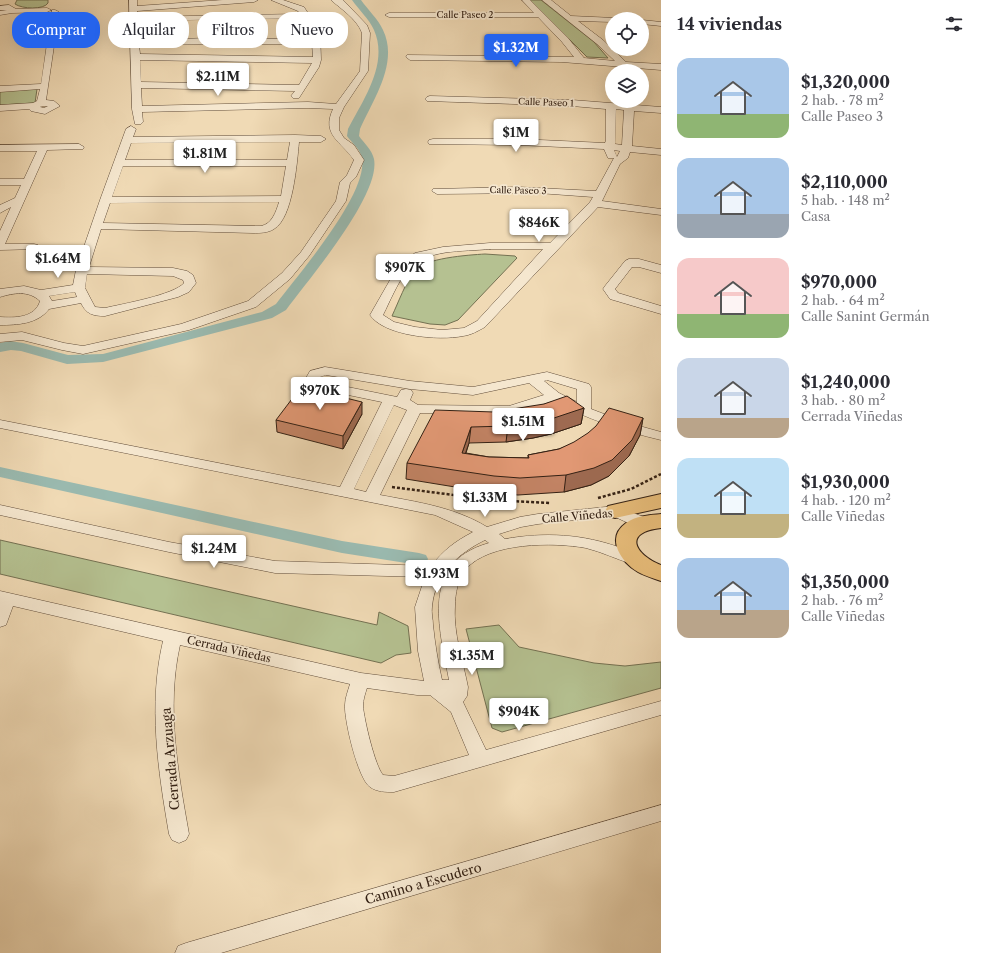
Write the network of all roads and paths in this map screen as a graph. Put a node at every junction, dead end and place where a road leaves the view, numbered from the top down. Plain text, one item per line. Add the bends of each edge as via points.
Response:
1 (9, 0) edge
2 (254, 0) edge
3 (298, 0) edge
4 (335, 0) edge
5 (526, 0) edge
6 (546, 0) edge
7 (281, 1) edge
8 (133, 4) edge
9 (63, 9) dead end
10 (51, 11) junction
11 (1, 12) edge
12 (303, 12) edge
13 (389, 15) dead end
14 (540, 15) junction
15 (276, 17) edge
16 (189, 18) edge
17 (570, 18) junction
18 (605, 20) edge
19 (649, 23) edge
20 (661, 24) edge
21 (189, 42) edge
22 (276, 42) edge
23 (134, 48) edge
24 (317, 48) edge
25 (135, 57) junction
26 (410, 57) dead end
27 (317, 60) junction
28 (581, 60) junction
29 (623, 63) junction
30 (661, 67) edge
31 (136, 85) junction
32 (45, 86) junction
33 (301, 88) junction
34 (0, 89) edge
35 (430, 99) dead end
36 (605, 105) edge
37 (290, 106) junction
38 (339, 106) junction
39 (0, 108) edge
40 (610, 108) edge
41 (629, 108) edge
42 (640, 108) edge
43 (137, 109) junction
44 (661, 110) edge
45 (295, 138) junction
46 (321, 139) dead end
47 (128, 140) junction
48 (433, 142) dead end
49 (44, 146) junction
50 (79, 147) dead end
51 (0, 148) edge
52 (610, 149) junction
53 (661, 152) edge
54 (622, 155) junction
55 (661, 161) edge
56 (118, 163) junction
57 (291, 163) junction
58 (0, 182) edge
59 (28, 182) junction
60 (437, 191) dead end
61 (286, 199) junction
62 (597, 199) junction
63 (105, 200) junction
64 (18, 203) junction
65 (2, 207) edge
66 (661, 212) edge
67 (96, 226) junction
68 (0, 243) edge
69 (552, 246) junction
70 (0, 247) edge
71 (34, 247) dead end
72 (661, 269) edge
73 (82, 270) junction
74 (3, 289) edge
75 (81, 294) junction
76 (43, 300) junction
77 (661, 310) edge
78 (0, 321) edge
79 (0, 338) edge
80 (531, 379) junction
81 (410, 385) junction
82 (554, 396) junction
83 (402, 403) junction
84 (584, 411) junction
85 (0, 424) edge
86 (645, 432) junction
87 (661, 436) edge
88 (661, 444) edge
89 (661, 474) edge
90 (374, 491) junction
91 (346, 492) junction
92 (596, 499) dead end
93 (661, 501) edge
94 (557, 504) dead end
95 (0, 510) edge
96 (614, 511) junction
97 (654, 519) edge
98 (487, 532) junction
99 (501, 544) junction
100 (632, 558) junction
101 (435, 572) junction
102 (658, 573) edge
103 (4, 598) edge
104 (423, 606) junction
105 (445, 610) junction
106 (0, 621) edge
107 (173, 636) junction
108 (361, 680) junction
109 (459, 687) junction
110 (434, 688) junction
111 (458, 708) junction
112 (661, 708) edge
113 (481, 759) junction
114 (661, 814) edge
115 (179, 834) dead end
116 (186, 953) edge

1 - 11 street
2 - 8 street
3 - 7 street
4 - 38 street via 364,27 366,33 364,71
5 - 14 street
6 - 17 street
7 - 12 street
9 - 10 street
10 - 11 street
10 - 32 street
13 - 14 street, Calle Paseo 2
14 - 28 street via 566,40
15 - 16 street
17 - 18 street
17 - 29 street
19 - 20 street
21 - 22 street
23 - 25 street
24 - 27 street
25 - 27 street
25 - 31 street
26 - 28 street
27 - 33 street
28 - 29 street
29 - 30 street
31 - 33 street
31 - 43 street
32 - 34 street
32 - 39 street via 38,104
33 - 37 street
35 - 36 street, Calle Paseo 1 via 525,100
37 - 38 street
37 - 43 street
38 - 79 street via 334,118 334,130 341,140 350,146 359,160 351,177 345,182 341,201 305,254 286,276 252,304 185,327 83,350 69,349 28,336
40 - 52 street
41 - 54 street via 628,141
42 - 44 street, Calle Paseo 1
43 - 47 street
45 - 46 street
45 - 47 street
45 - 57 street
47 - 56 street
48 - 52 street via 483,141 599,146
49 - 50 street
49 - 51 street
49 - 59 street
52 - 54 street
53 - 54 street
54 - 55 street
54 - 62 street
56 - 57 street
56 - 63 street
57 - 61 street
58 - 59 street
59 - 64 street
60 - 62 street, Calle Paseo 3 via 570,191
61 - 63 street
61 - 67 street via 275,222 261,230
62 - 66 street, Calle Paseo 3
62 - 69 street
63 - 67 street
64 - 65 street
64 - 68 street
67 - 73 street
69 - 69 street via 490,246 419,255 402,269 376,315 377,319 388,325 431,333 468,332 481,324
70 - 71 street
72 - 77 street via 629,263 609,289 614,296
73 - 75 street
73 - 75 street via 173,272 183,274 189,278 190,283 185,289 174,294 106,312 96,312 90,308
74 - 76 street via 32,291
75 - 76 street
76 - 78 street via 40,312 32,317 20,321
80 - 81 street via 473,391
80 - 82 street
80 - 84 street via 552,377 584,387
81 - 83 street
81 - 83 street via 325,371 315,374 310,383
82 - 83 street via 510,410
82 - 84 street
83 - 90 street
83 - 91 street
84 - 86 street
85 - 91 street
86 - 87 street
86 - 88 street
89 - 92 path via 626,491
90 - 91 street
90 - 94 path
90 - 98 street via 466,521
93 - 96 main road
95 - 101 street via 275,567
96 - 97 street, Calle Viñedas
96 - 98 street, Calle Viñedas via 538,519
97 - 100 main road via 634,527 627,534 626,546
98 - 99 street
98 - 101 street, Calle Viñedas via 461,545
99 - 100 street, Calle Viñedas via 553,540 581,542
99 - 105 street, Calle Viñedas via 476,554 462,564 447,597
100 - 102 main road
101 - 104 street, Calle Viñedas
103 - 106 street
103 - 107 street, Cerrada Viñedas
104 - 105 street
104 - 110 street, Calle Viñedas via 427,652
105 - 109 street, Calle Viñedas
107 - 108 street, Cerrada Viñedas
107 - 115 street, Cerrada Arzuaga via 167,654 164,714
108 - 110 street, Cerrada Viñedas
108 - 113 street via 354,707 369,773 378,782 394,784
109 - 110 street, Cerrada Viñedas
109 - 111 street, Calle Viñedas
110 - 111 street, Calle Viñedas
111 - 113 street, Calle Viñedas
112 - 113 street
114 - 116 street, Camino a Escudero

